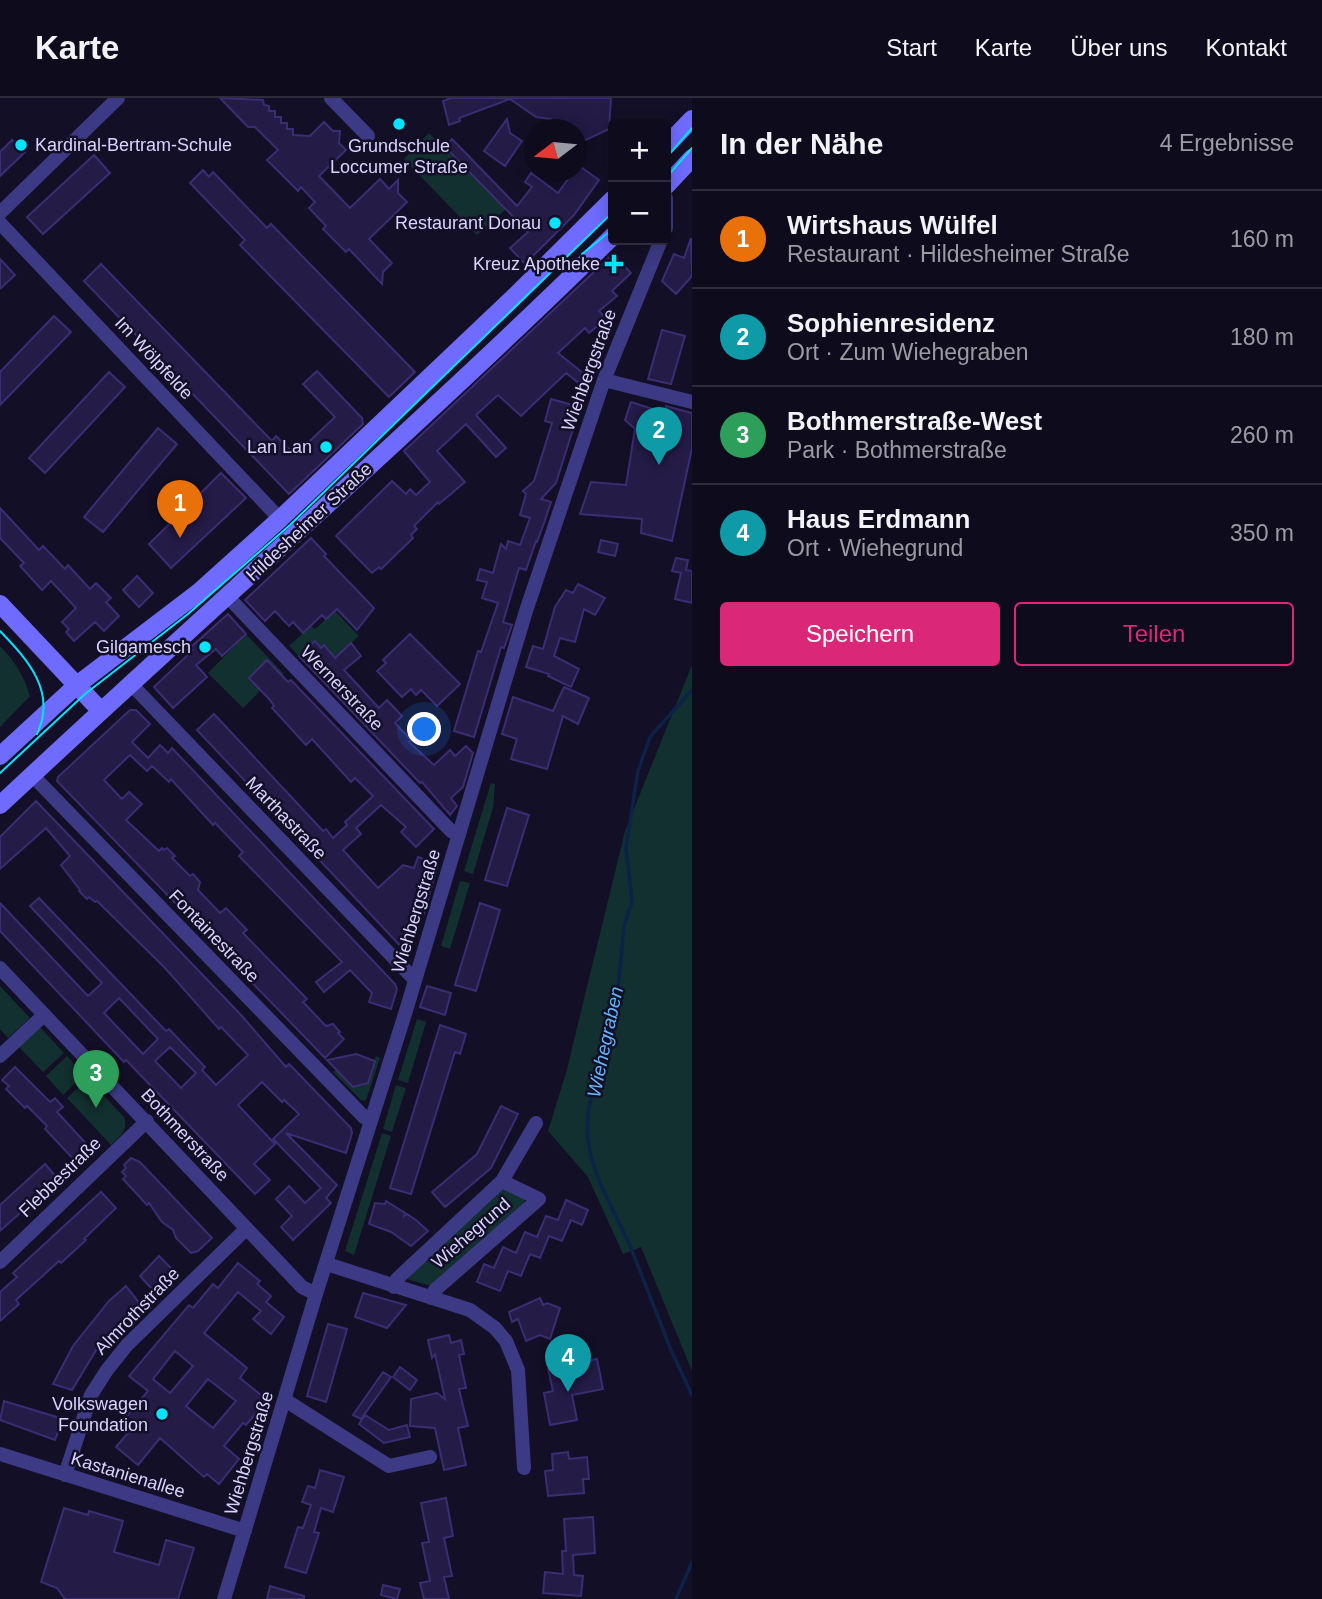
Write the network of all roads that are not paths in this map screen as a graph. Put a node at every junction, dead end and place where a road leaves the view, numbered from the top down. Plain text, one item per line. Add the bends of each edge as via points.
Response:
1 (118, 98) edge
2 (331, 98) edge
3 (692, 118) edge
4 (368, 136) dead end
5 (671, 141) edge
6 (692, 158) edge
7 (670, 182) edge
8 (608, 204) edge
9 (0, 213) edge
10 (0, 223) edge
11 (608, 241) edge
12 (659, 245) edge
13 (604, 380) junction
14 (692, 402) edge
15 (280, 519) junction
16 (228, 597) junction
17 (0, 604) edge
18 (130, 683) junction
19 (77, 685) junction
20 (101, 711) junction
21 (0, 756) edge
22 (32, 775) junction
23 (0, 805) edge
24 (459, 835) junction
25 (0, 968) edge
26 (415, 980) junction
27 (44, 1015) junction
28 (0, 1056) edge
29 (371, 1120) junction
30 (147, 1121) junction
31 (536, 1123) dead end
32 (502, 1181) junction
33 (246, 1229) junction
34 (0, 1262) edge
35 (327, 1264) junction
36 (394, 1287) junction
37 (316, 1293) junction
38 (431, 1298) junction
39 (285, 1401) junction
40 (0, 1454) edge
41 (430, 1457) dead end
42 (524, 1468) dead end
43 (65, 1475) junction
44 (245, 1531) junction
45 (224, 1599) edge

1 - 9 street
2 - 4 street
3 - 5 main road
6 - 7 main road
8 - 15 main road, Hildesheimer Straße
10 - 15 street, Im Wölpfelde
11 - 16 main road, Hildesheimer Straße
12 - 13 street, Wiehbergstraße
13 - 14 street
13 - 24 street, Wiehbergstraße via 526,611
15 - 19 main road, Hildesheimer Straße via 199,592
16 - 18 main road, Hildesheimer Straße
16 - 24 street, Wernerstraße
17 - 19 main road
18 - 20 main road, Hildesheimer Straße
18 - 26 street, Marthastraße
19 - 20 main road
19 - 21 main road, Hildesheimer Straße
20 - 22 main road, Hildesheimer Straße
22 - 23 main road, Hildesheimer Straße
22 - 29 street, Fontainestraße
24 - 26 street, Wiehbergstraße
25 - 27 street, Bothmerstraße
26 - 29 street, Wiehbergstraße
27 - 28 street
27 - 30 street, Bothmerstraße
29 - 35 street, Wiehbergstraße
30 - 33 street, Bothmerstraße
30 - 34 street, Flebbestraße
31 - 32 street
32 - 36 street via 397,1279
32 - 38 street, Wiehegrund via 540,1199
33 - 37 street, Bothmerstraße via 302,1287
33 - 43 street, Almrothstraße via 107,1370 92,1395
35 - 36 street
35 - 37 street, Wiehbergstraße
36 - 38 street
37 - 39 street, Wiehbergstraße
38 - 42 street via 470,1310 506,1341 520,1385
39 - 41 street via 389,1466
39 - 44 street, Wiehbergstraße
40 - 43 street, Kastanienallee
43 - 44 street, Kastanienallee
44 - 45 street, Wiehbergstraße

